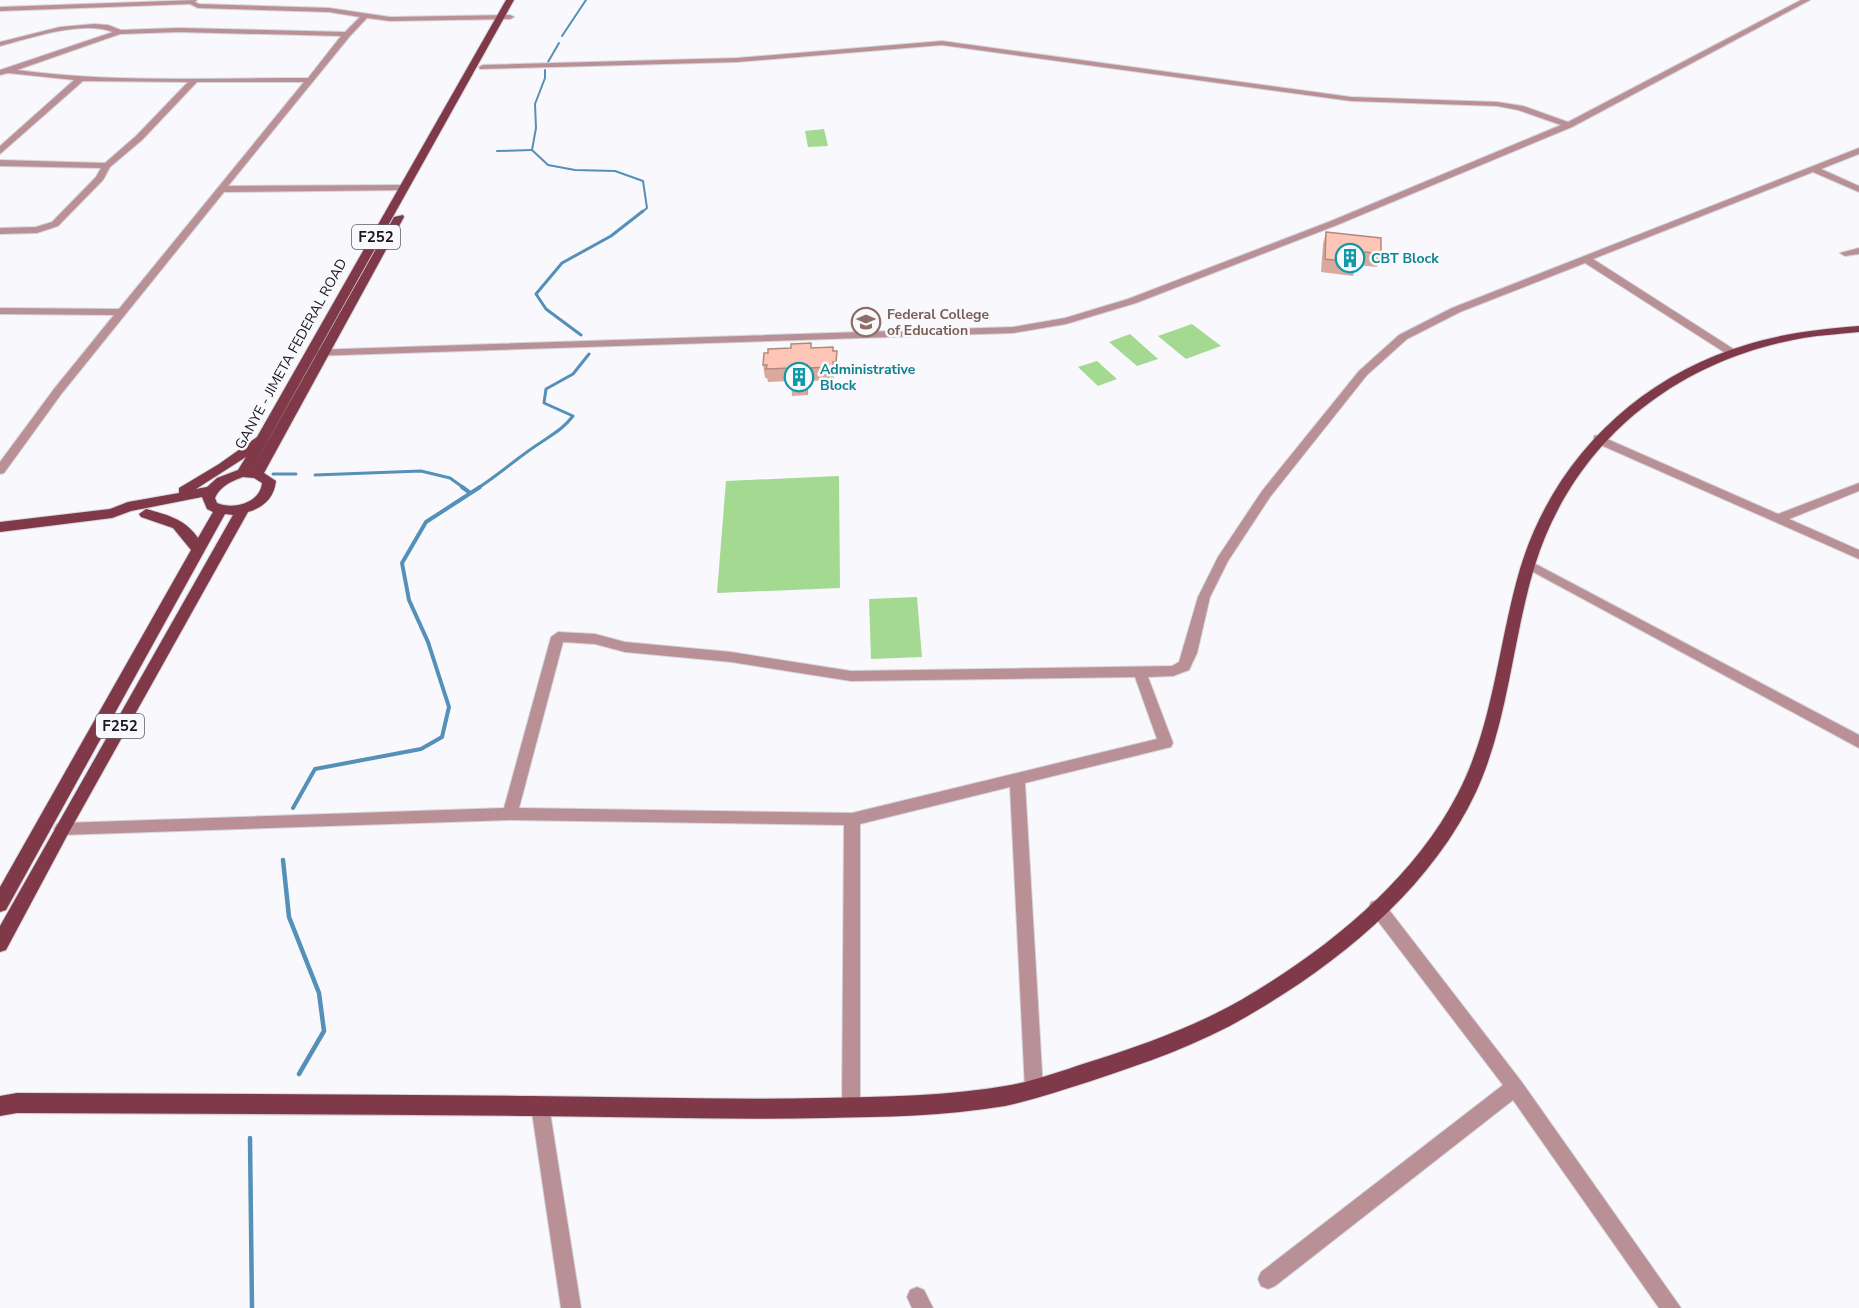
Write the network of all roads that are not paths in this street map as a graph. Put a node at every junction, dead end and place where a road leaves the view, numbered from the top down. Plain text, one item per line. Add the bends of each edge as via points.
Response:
1 (20, 0) edge
2 (510, 0) edge
3 (520, 0) edge
4 (1806, 0) edge
5 (192, 1) edge
6 (247, 3) edge
7 (0, 9) edge
8 (12, 9) junction
9 (367, 14) junction
10 (505, 17) junction
11 (119, 32) junction
12 (347, 34) junction
13 (0, 44) edge
14 (483, 67) junction
15 (3, 72) edge
16 (80, 79) junction
17 (310, 80) junction
18 (194, 81) junction
19 (1569, 125) junction
20 (0, 151) edge
21 (1859, 151) edge
22 (0, 163) edge
23 (107, 166) junction
24 (1813, 169) junction
25 (404, 188) junction
26 (223, 189) junction
27 (1859, 189) edge
28 (0, 231) edge
29 (1859, 251) edge
30 (1845, 253) dead end
31 (1586, 259) junction
32 (0, 311) edge
33 (122, 312) junction
34 (1859, 329) edge
35 (1731, 351) junction
36 (310, 353) junction
37 (324, 353) junction
38 (263, 437) junction
39 (1598, 440) junction
40 (0, 470) edge
41 (250, 474) junction
42 (1859, 487) edge
43 (214, 501) junction
44 (158, 502) junction
45 (243, 509) junction
46 (112, 513) junction
47 (146, 514) junction
48 (1780, 519) junction
49 (0, 527) edge
50 (199, 551) junction
51 (1859, 555) edge
52 (1528, 564) junction
53 (1139, 670) junction
54 (1859, 742) edge
55 (1017, 779) junction
56 (510, 814) junction
57 (852, 819) junction
58 (62, 829) junction
59 (0, 904) edge
60 (1377, 907) junction
61 (0, 944) edge
62 (1515, 1087) junction
63 (1034, 1089) junction
64 (6, 1102) edge
65 (540, 1106) junction
66 (851, 1108) junction
67 (1268, 1279) dead end
68 (571, 1308) edge
69 (1671, 1308) edge

1 - 8 street
2 - 10 main road, GANYE - JIMETA FEDERAL ROAD / F252
3 - 10 main road, GANYE - JIMETA FEDERAL ROAD / F252
4 - 19 street
5 - 6 street via 198,6
5 - 8 street
6 - 9 street
7 - 8 street
9 - 10 street via 390,19
9 - 12 street
10 - 14 main road, GANYE - JIMETA FEDERAL ROAD / F252
10 - 25 main road, GANYE - JIMETA FEDERAL ROAD / F252
11 - 12 street
11 - 13 street via 110,27 62,29
11 - 15 street
12 - 17 street
14 - 19 street via 737,60 942,43 1341,98 1497,104
14 - 37 main road, GANYE - JIMETA FEDERAL ROAD / F252
15 - 16 street
16 - 18 street
16 - 20 street
17 - 18 street
17 - 26 street
18 - 23 street
19 - 37 street via 1200,275 1097,313 1055,323 1013,330 869,336
21 - 24 street
22 - 23 street
23 - 28 street via 55,224 37,230
24 - 27 street
24 - 31 street
25 - 26 street
25 - 36 main road, GANYE - JIMETA FEDERAL ROAD / F252
26 - 33 street
29 - 30 street
31 - 35 street
31 - 53 street via 1456,310 1403,337 1363,373 1266,494 1222,560 1204,597 1184,666 1173,671
32 - 33 street
33 - 40 street
34 - 35 main road via 1806,333
35 - 39 main road via 1660,390 1624,415
36 - 37 street
36 - 38 main road, GANYE - JIMETA FEDERAL ROAD / F252
37 - 41 main road, GANYE - JIMETA FEDERAL ROAD / F252
38 - 41 main road, GANYE - JIMETA FEDERAL ROAD / F252
38 - 44 main road via 196,486
39 - 48 street
39 - 52 main road via 1550,506
41 - 43 main road via 222,481
41 - 45 main road via 266,478 269,490 262,499
42 - 48 street
43 - 44 main road
43 - 45 main road
43 - 47 main road
43 - 50 main road, F252
44 - 46 main road
45 - 58 main road, F252
46 - 47 main road via 126,518
46 - 49 main road
47 - 50 main road via 177,522
48 - 51 street
50 - 59 main road, F252
52 - 54 street
52 - 60 main road via 1500,689 1466,795 1428,855
53 - 55 street via 1166,743
53 - 56 street via 851,676 731,657 558,637
55 - 57 street
55 - 63 street
56 - 57 street
56 - 58 street
57 - 66 street
58 - 61 main road, F252
60 - 62 street
60 - 63 main road via 1311,966 1217,1023 1150,1052
62 - 67 street
62 - 69 street
63 - 66 main road via 966,1101
64 - 65 main road
65 - 66 main road
65 - 68 street

